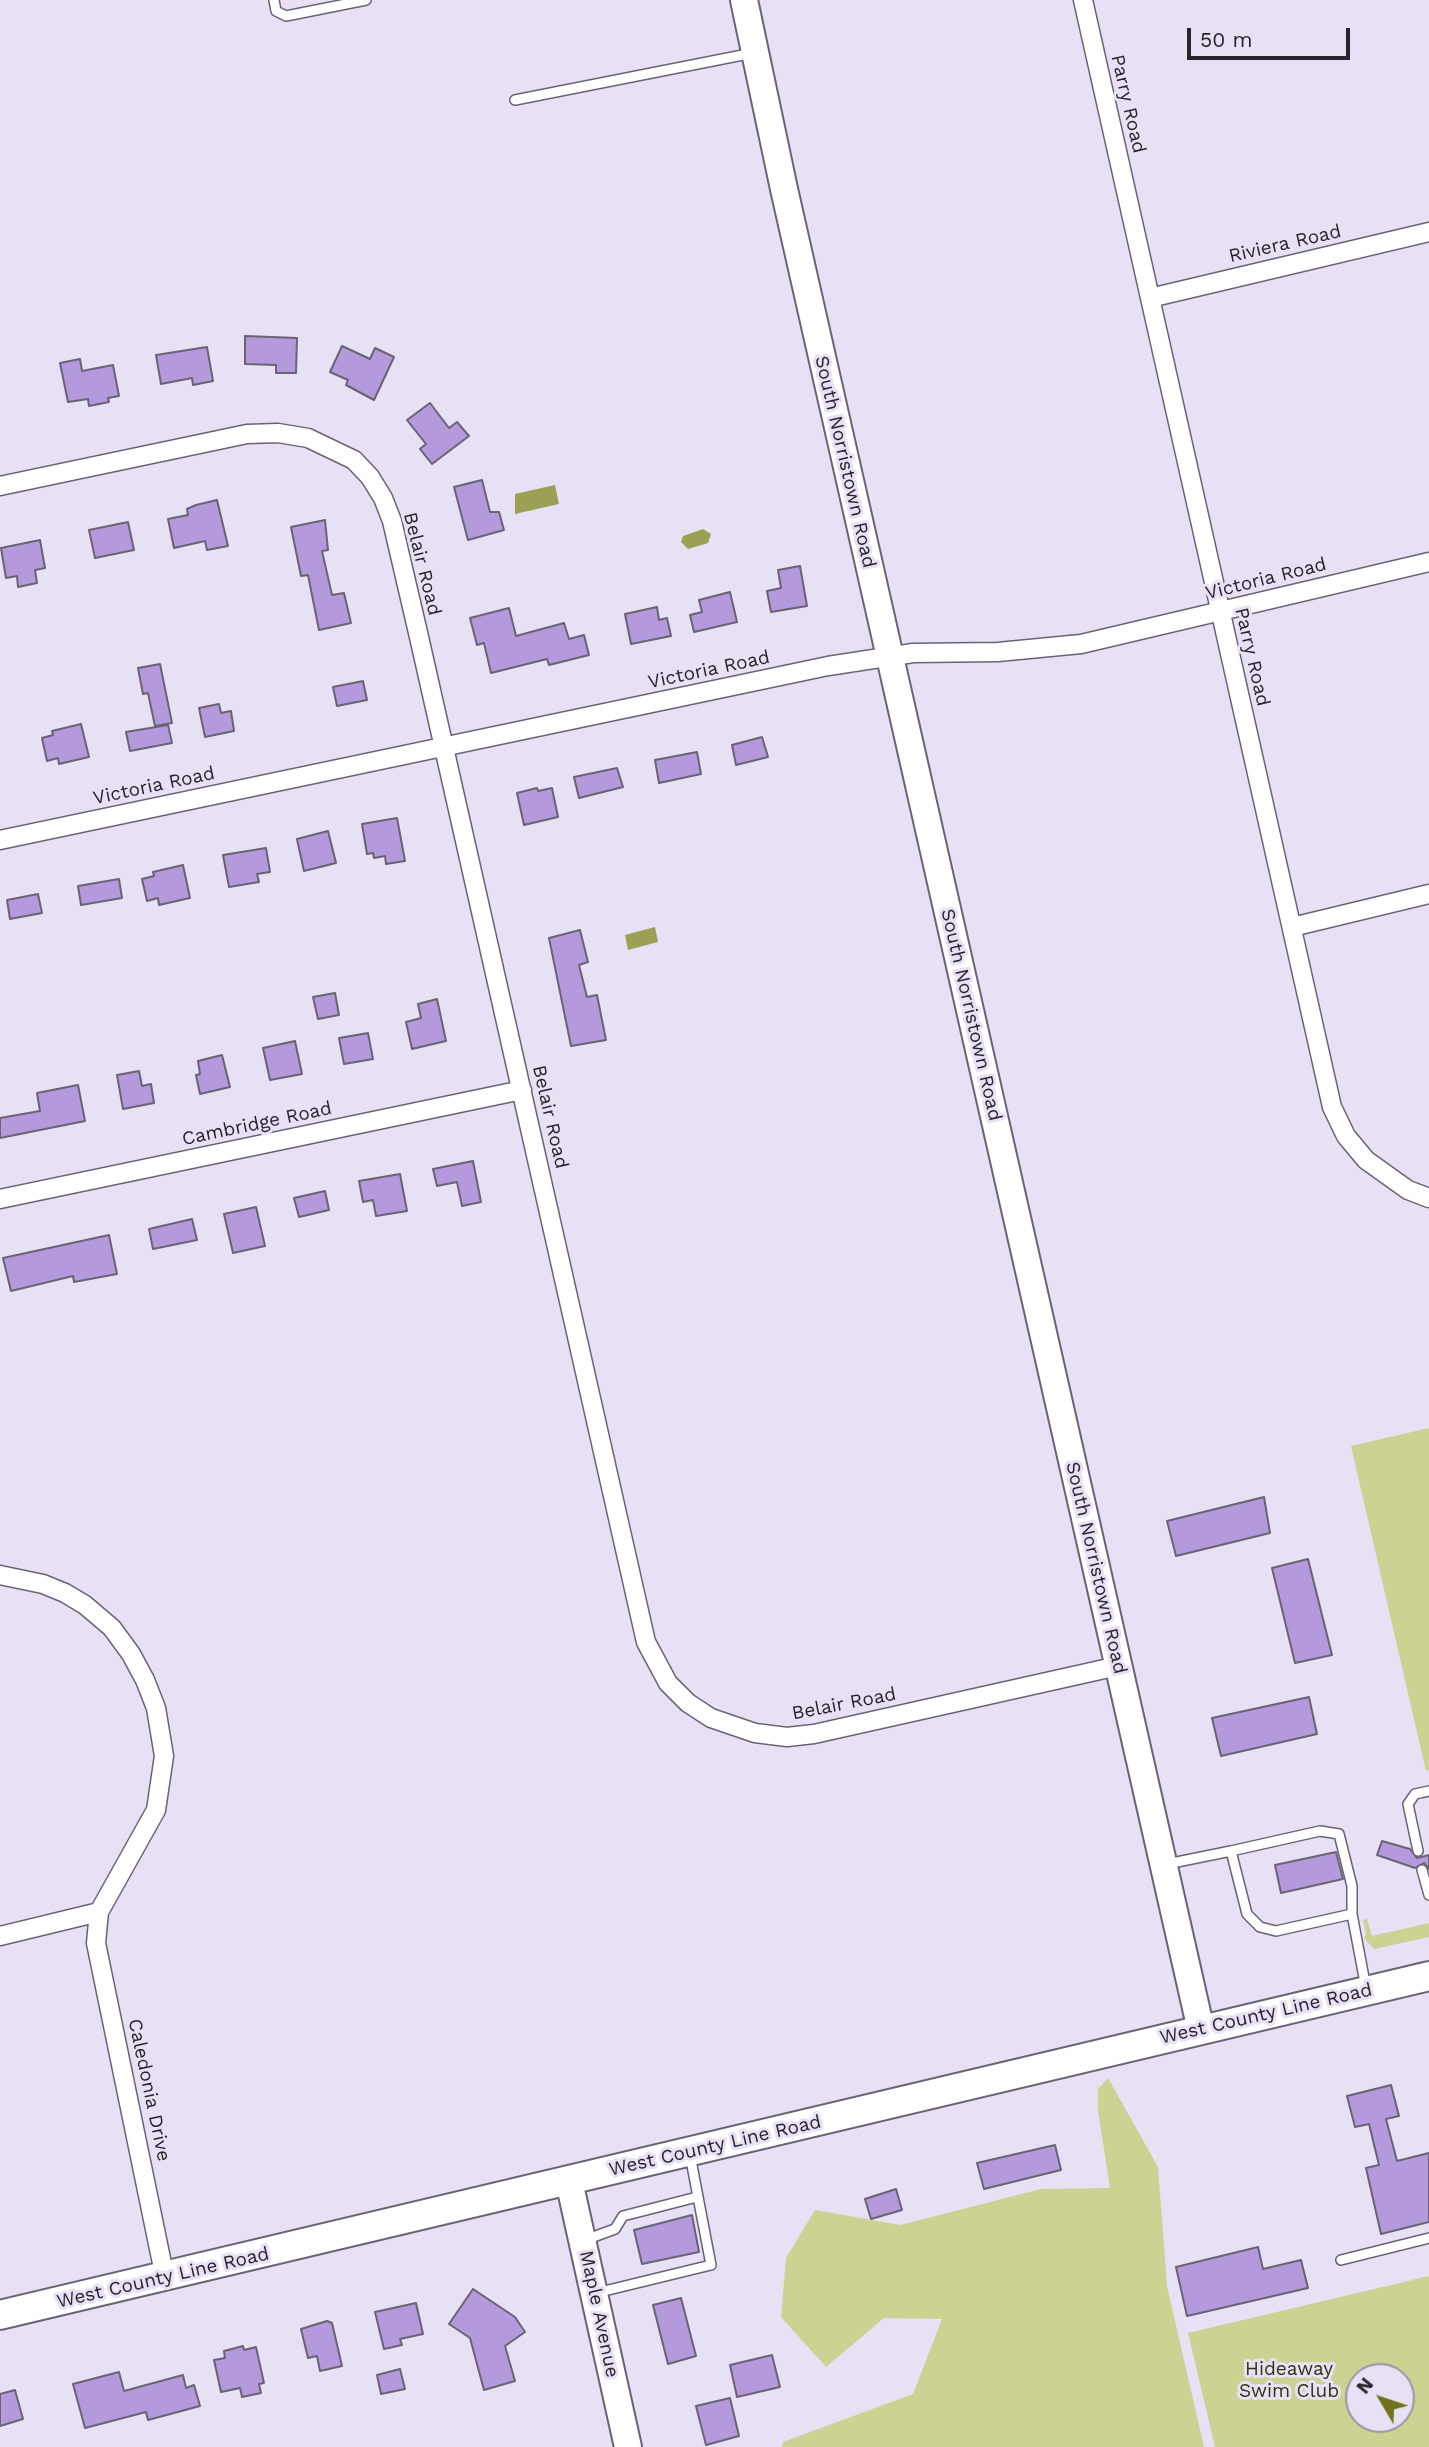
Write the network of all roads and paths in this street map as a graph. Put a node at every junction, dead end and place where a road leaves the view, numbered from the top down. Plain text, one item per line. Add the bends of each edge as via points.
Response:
1 (274, 0) edge
2 (366, 0) edge
3 (744, 0) edge
4 (1083, 0) edge
5 (755, 53) junction
6 (515, 100) dead end
7 (1429, 232) edge
8 (1150, 298) junction
9 (0, 486) edge
10 (1429, 562) edge
11 (1221, 612) junction
12 (889, 656) junction
13 (443, 747) junction
14 (0, 840) edge
15 (1429, 894) edge
16 (1292, 927) junction
17 (522, 1090) junction
18 (1429, 1198) edge
19 (0, 1199) edge
20 (0, 1576) edge
21 (1118, 1666) junction
22 (1429, 1791) edge
23 (1231, 1851) junction
24 (1418, 1851) dead end
25 (1162, 1865) junction
26 (1422, 1870) dead end
27 (1429, 1895) edge
28 (99, 1912) junction
29 (1352, 1914) junction
30 (0, 1936) edge
31 (1429, 1976) edge
32 (1366, 1991) junction
33 (1201, 2029) junction
34 (689, 2152) junction
35 (569, 2181) junction
36 (698, 2197) junction
37 (1429, 2238) edge
38 (583, 2241) junction
39 (1340, 2260) dead end
40 (165, 2278) junction
41 (594, 2294) junction
42 (0, 2315) edge
43 (628, 2447) edge

1 - 2 lane via 276,11 286,16
3 - 5 street, South Norristown Road
4 - 8 street, Parry Road
5 - 6 lane
5 - 12 street, South Norristown Road
7 - 8 street, Riviera Road
8 - 11 street, Parry Road
9 - 13 street, Belair Road via 247,434 308,438 354,460 370,477 392,521
10 - 11 street, Victoria Road
11 - 12 street, Victoria Road via 1081,644
11 - 16 street, Parry Road
12 - 13 street, Victoria Road
12 - 21 street, South Norristown Road
13 - 14 street, Victoria Road
13 - 17 street, Belair Road
15 - 16 street
16 - 18 street, Parry Road via 1332,1107 1346,1136 1381,1174
17 - 19 street, Cambridge Road
17 - 21 street, Belair Road via 646,1642 663,1675 688,1703 734,1727 787,1737
20 - 28 street via 43,1584 85,1605 112,1628 149,1692 163,1737 161,1789 147,1830
21 - 25 street, South Norristown Road
22 - 24 lane via 1415,1794 1408,1804
23 - 25 lane
23 - 29 lane via 1247,1914 1260,1927 1276,1931
23 - 29 lane via 1320,1831 1339,1834 1352,1886
25 - 33 street, South Norristown Road
26 - 27 lane
28 - 30 street
28 - 40 street, Caledonia Drive via 96,1943
29 - 32 lane
31 - 32 main road, West County Line Road
32 - 33 main road, West County Line Road
33 - 34 main road, West County Line Road
34 - 35 main road, West County Line Road
34 - 36 lane
35 - 38 street, Maple Avenue
35 - 40 main road, West County Line Road
36 - 38 lane via 623,2216 615,2229
36 - 41 lane via 711,2265
37 - 39 lane
38 - 41 street, Maple Avenue
40 - 42 main road, West County Line Road
41 - 43 street, Maple Avenue

